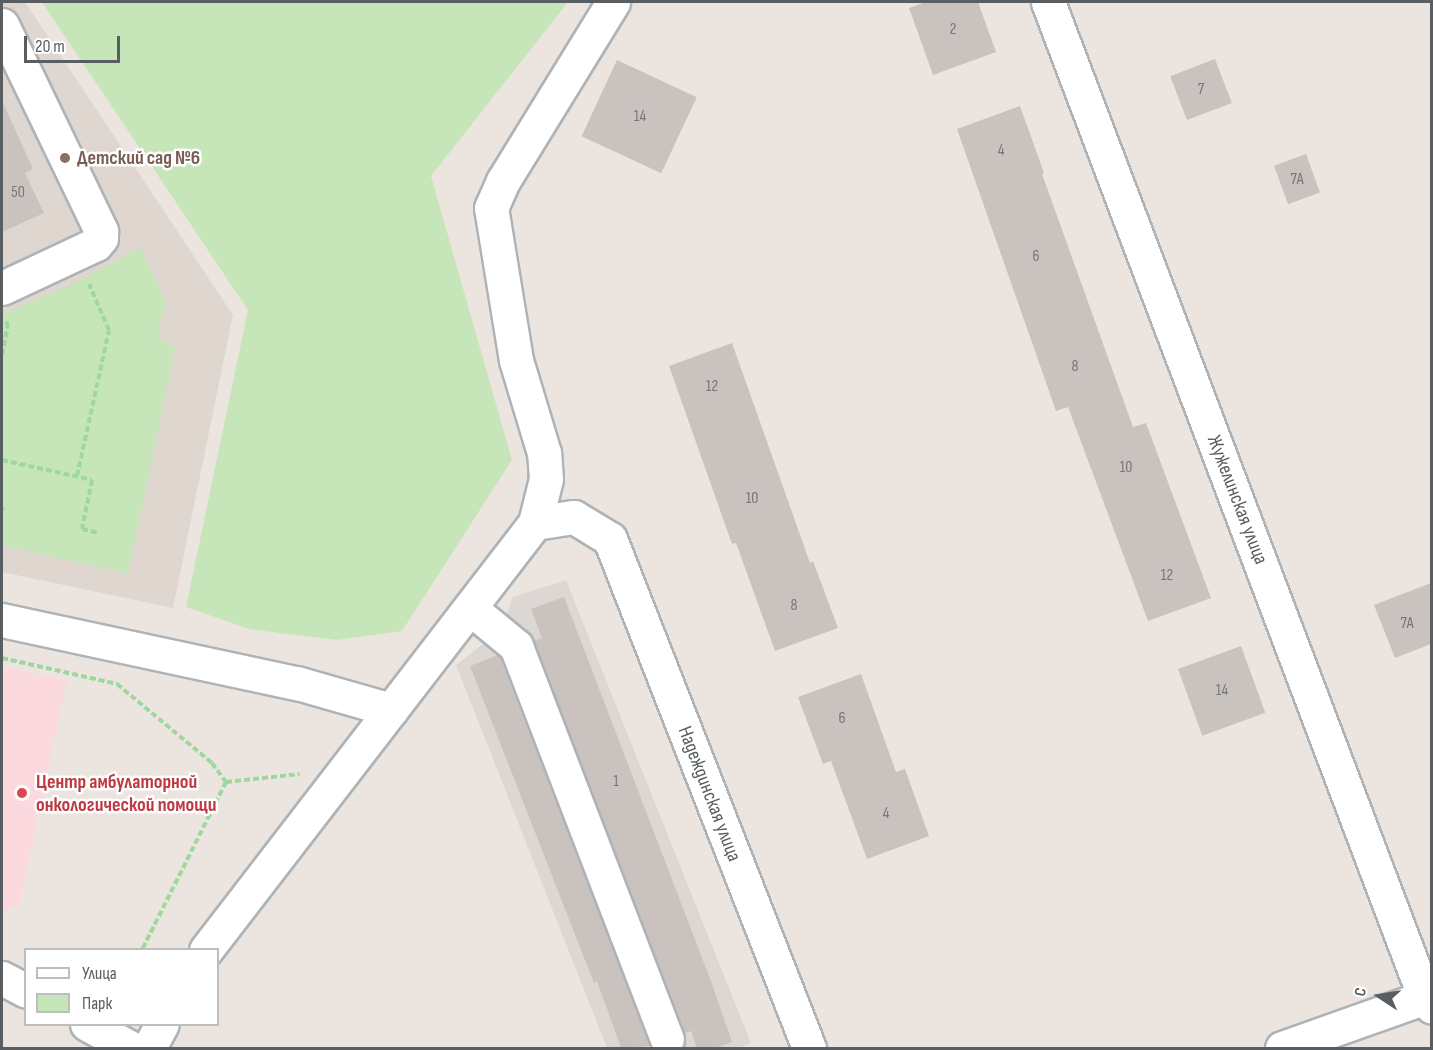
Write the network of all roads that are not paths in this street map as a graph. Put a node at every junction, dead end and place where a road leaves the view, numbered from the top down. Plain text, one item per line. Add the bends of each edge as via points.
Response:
1 (613, 2) edge
2 (1048, 2) edge
3 (2, 25) edge
4 (2, 288) edge
5 (535, 523) junction
6 (470, 608) junction
7 (2, 620) edge
8 (391, 710) junction
9 (208, 948) edge
10 (2, 978) edge
11 (24, 990) edge
12 (1429, 1000) edge
13 (91, 1026) edge
14 (161, 1026) edge
15 (667, 1039) dead end
16 (131, 1048) edge
17 (149, 1048) edge
18 (809, 1048) edge
19 (1282, 1048) edge

1 - 5 street via 503,181 491,208 516,360 544,453 546,479
2 - 12 street, Жужелинская улица
3 - 4 street via 101,231 96,244
5 - 6 street
5 - 18 street, Надеждинская улица via 574,517 609,539
6 - 8 street
6 - 15 street via 516,646
7 - 8 street via 297,683
8 - 9 street
10 - 11 street
12 - 19 street
13 - 16 street
14 - 17 street

